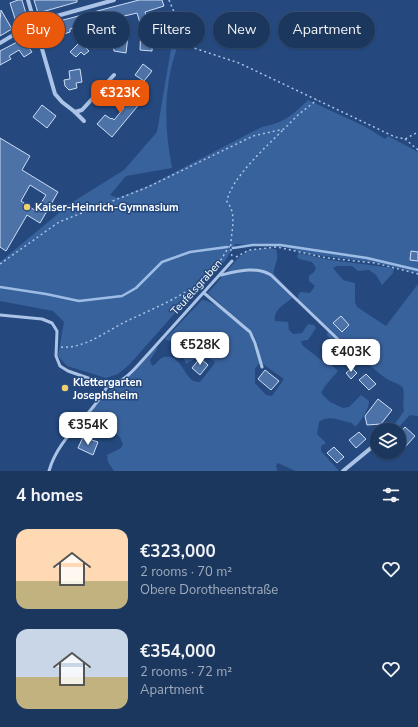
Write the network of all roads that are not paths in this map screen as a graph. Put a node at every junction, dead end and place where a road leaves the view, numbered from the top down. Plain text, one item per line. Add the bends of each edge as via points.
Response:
1 (28, 0) edge
2 (114, 0) edge
3 (32, 12) edge
4 (65, 14) edge
5 (12, 36) edge
6 (0, 43) edge
7 (42, 48) edge
8 (114, 75) dead end
9 (75, 112) junction
10 (84, 121) dead end
11 (232, 261) road end
12 (221, 275) junction
13 (204, 293) junction
14 (0, 315) edge
15 (347, 348) dead end
16 (262, 367) dead end
17 (108, 385) junction
18 (370, 449) edge
19 (49, 471) edge
20 (343, 471) edge

1 - 3 street
2 - 4 street
5 - 6 street
7 - 9 street via 55,94
8 - 9 street via 86,105
9 - 10 street
11 - 12 lane, Teufelsgraben
12 - 13 lane, Teufelsgraben
12 - 15 lane via 254,270 271,275
13 - 16 lane via 250,332
13 - 17 lane, Teufelsgraben via 131,373 120,381
14 - 17 lane via 46,320 52,323 57,331 56,360 63,369
17 - 19 lane via 101,397 68,434
18 - 20 street

